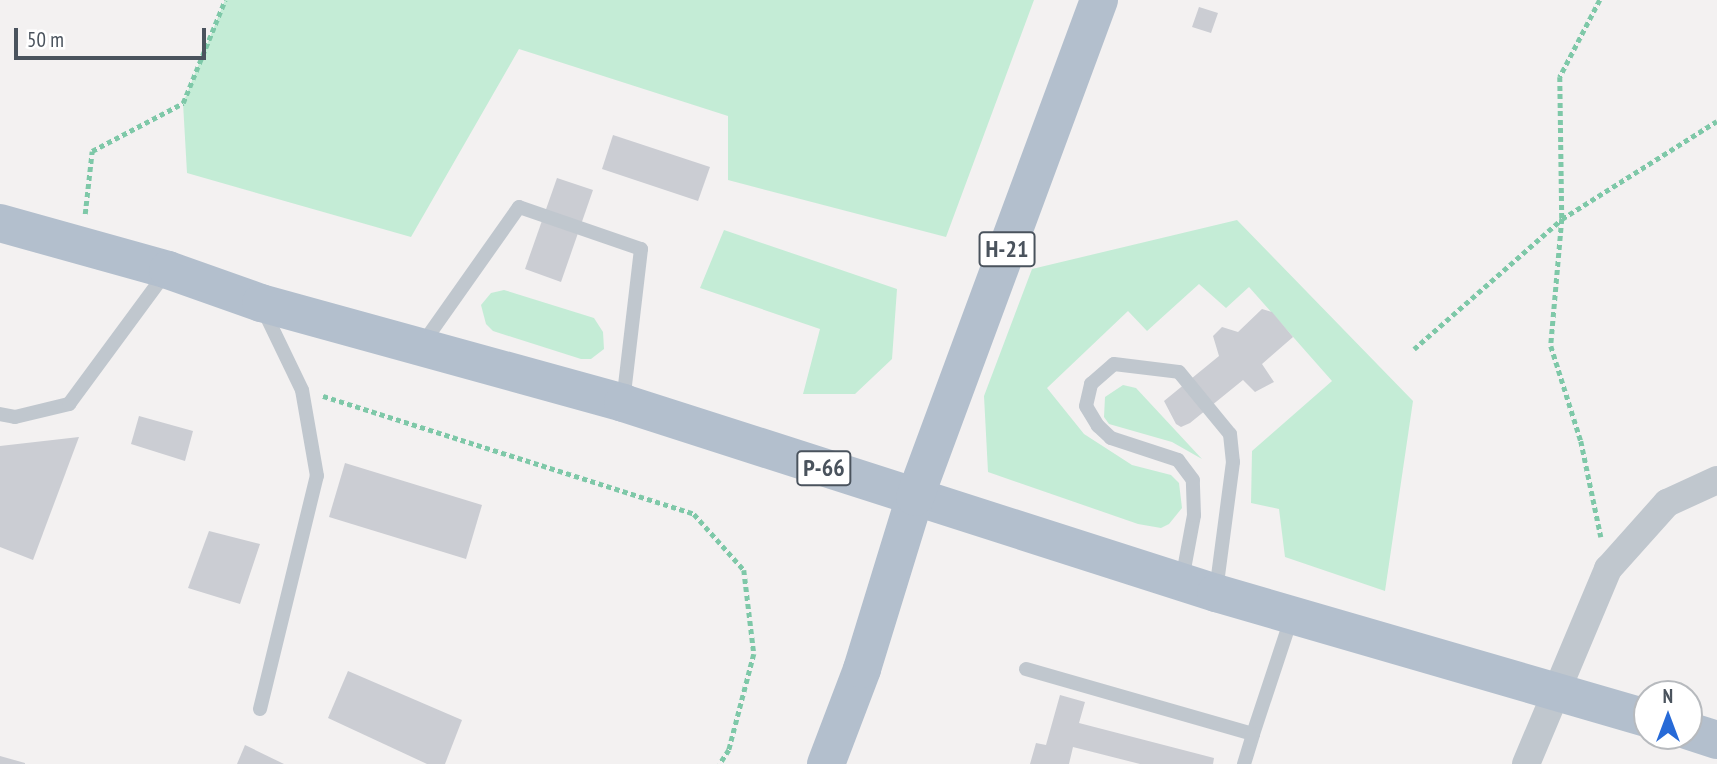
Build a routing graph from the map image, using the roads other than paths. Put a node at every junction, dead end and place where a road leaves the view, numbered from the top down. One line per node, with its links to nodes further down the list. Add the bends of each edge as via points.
1 (1099, 0): 9 (main road, Н-21)
2 (0, 223): 3 (main road, Р-66)
3 (167, 270): 4 (main road, Р-66); 7 (lane, via 69,404 15,417)
4 (261, 303): 5 (main road, Р-66); 14 (lane, via 302,390 317,476)
5 (419, 349): 6 (main road, Р-66); 6 (lane, via 519,207 641,249)
6 (623, 403): 9 (main road, Р-66)
7 (0, 414)
8 (1717, 480): 13 (street, via 1667,503 1608,569)
9 (915, 498): 10 (main road, Р-66); 18 (main road, Н-21, via 862,669)
10 (1199, 587): 10 (lane, via 1233,462 1230,434 1179,372 1114,363 1091,384 1086,406 1111,438 1178,460 1193,480); 11 (main road, Р-66)
11 (1292, 614): 13 (main road, Р-66); 16 (lane)
12 (1026, 669): 16 (lane)
13 (1553, 689): 15 (main road, Р-66); 17 (street)
14 (260, 709)
15 (1633, 714)
16 (1253, 734): 19 (lane)
17 (1535, 756)
18 (826, 764)
19 (1244, 764)

